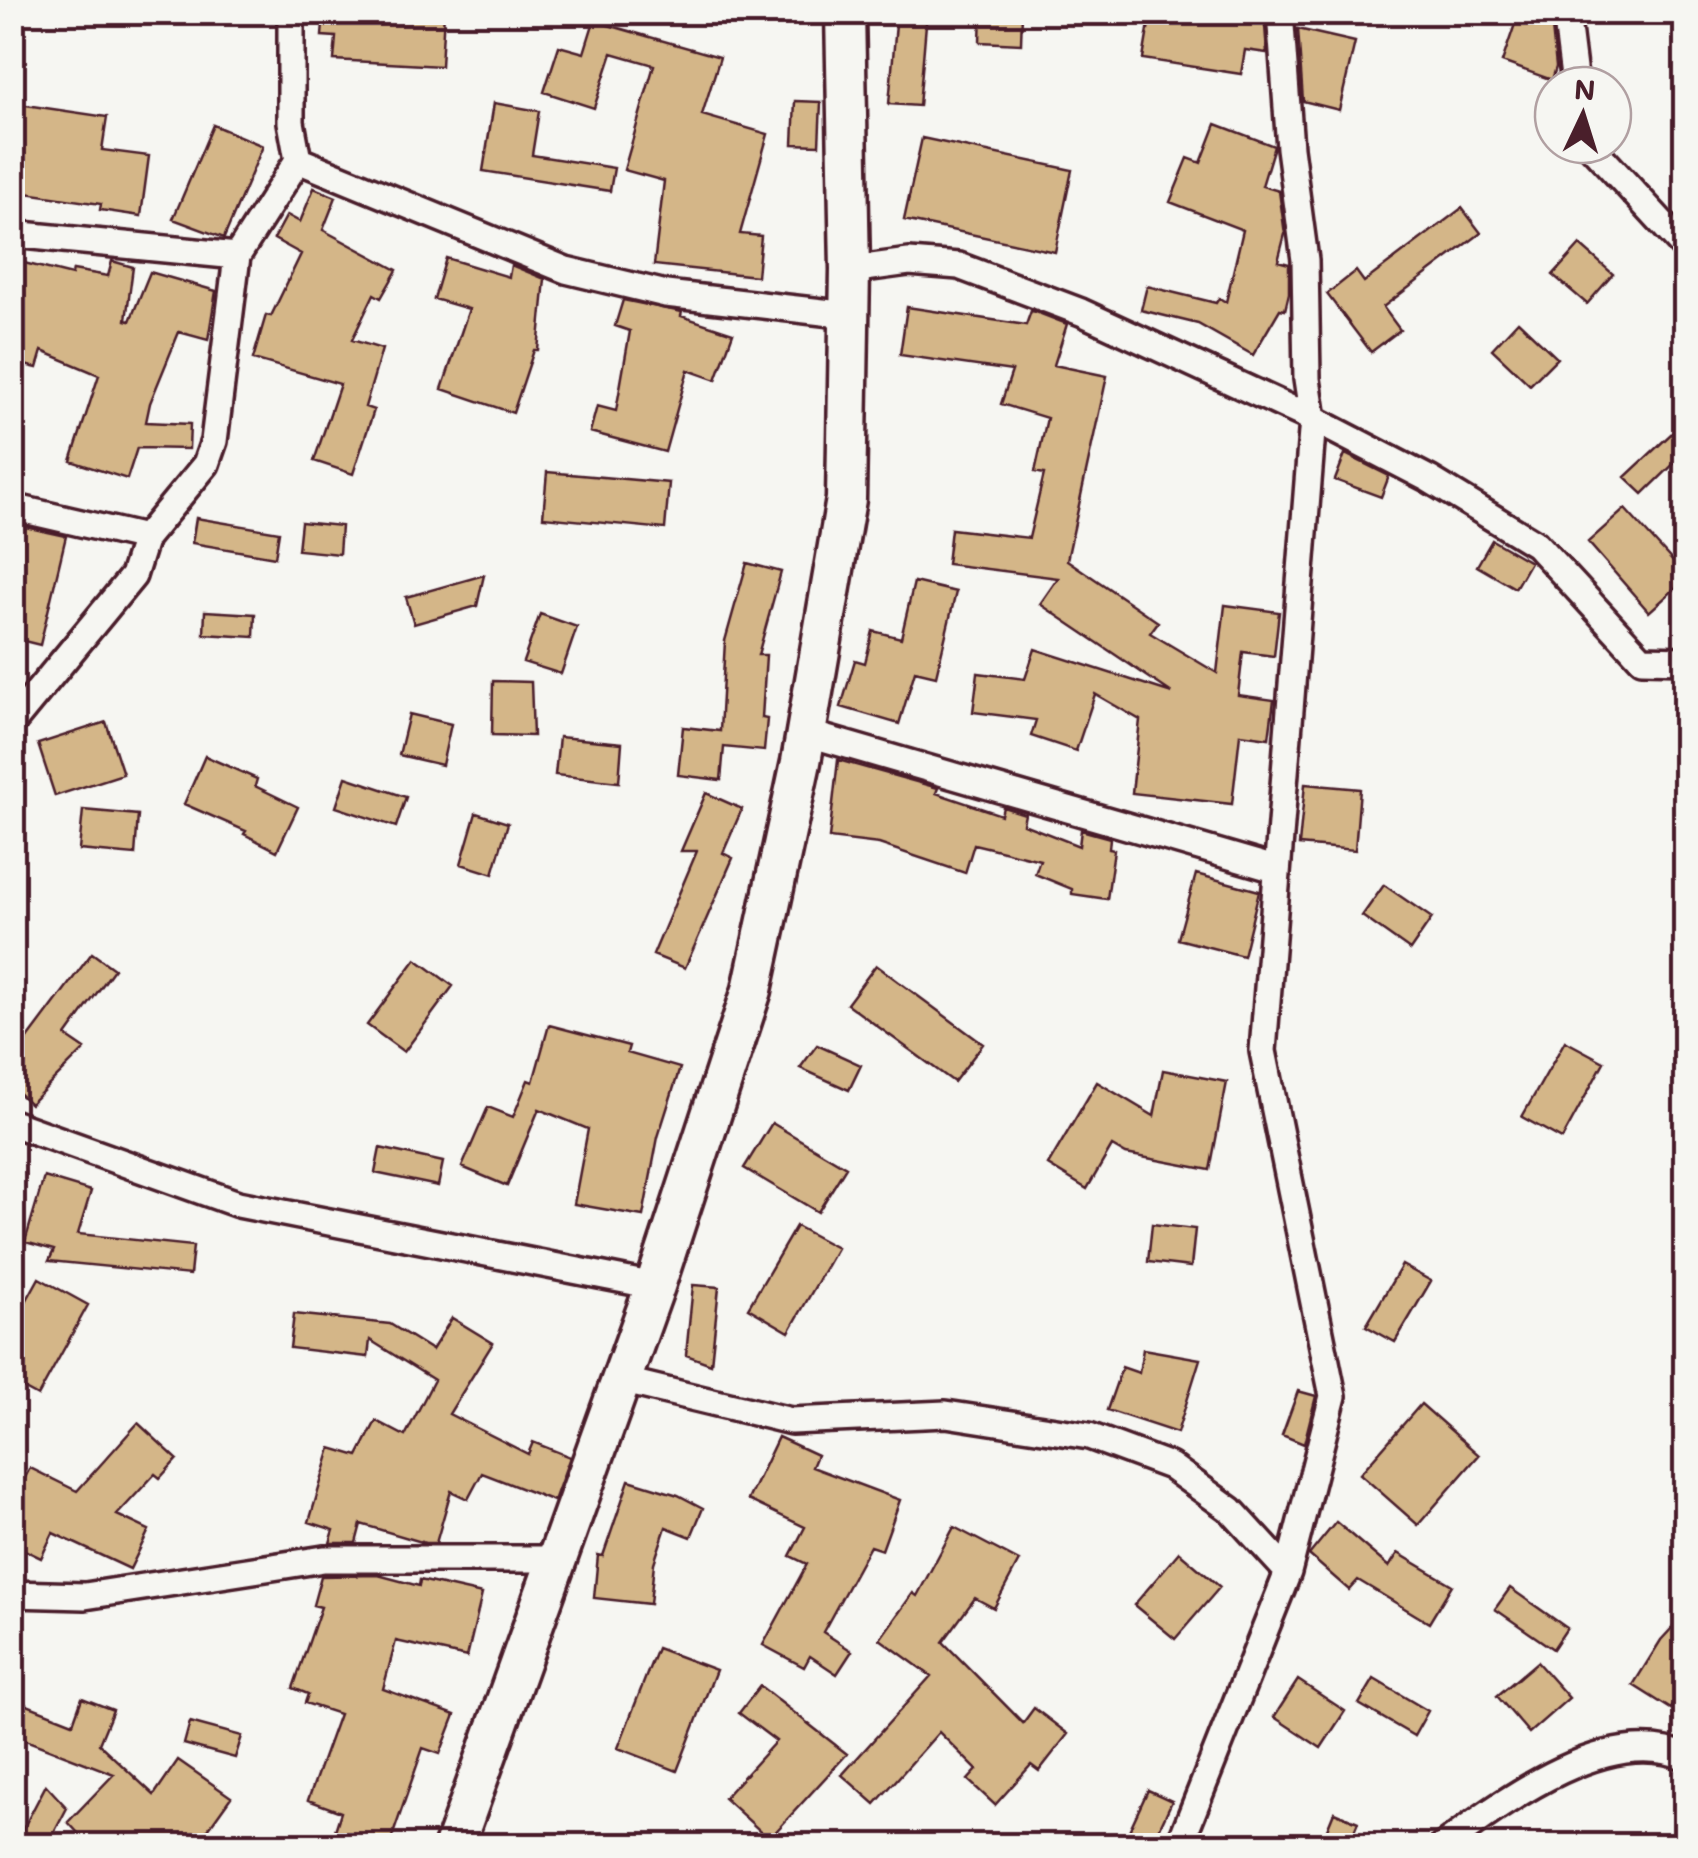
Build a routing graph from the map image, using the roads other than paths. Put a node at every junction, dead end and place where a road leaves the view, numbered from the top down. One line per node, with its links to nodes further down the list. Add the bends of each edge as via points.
1 (291, 12): 6 (street)
2 (845, 12): 11 (street)
3 (1280, 12): 13 (street)
4 (1566, 12): 5 (street)
5 (1573, 65)
6 (298, 160): 10 (street); 12 (street, via 566,270 666,294)
7 (1608, 165): 9 (street)
8 (12, 234): 10 (street)
9 (1686, 249)
10 (237, 256): 15 (street, via 214,440 206,464)
11 (850, 270): 12 (street); 13 (street, via 908,262 960,266 1081,312)
12 (850, 315): 18 (street, via 846,499)
13 (1312, 419): 16 (street, via 1536,544 1642,659); 19 (street)
14 (12, 508): 15 (street)
15 (145, 538): 17 (street, via 133,576)
16 (1686, 660)
17 (12, 723)
18 (806, 733): 19 (street); 21 (street, via 752,990)
19 (1275, 869): 24 (street, via 1262,1051 1334,1396)
20 (12, 1123): 21 (street, via 238,1204)
21 (654, 1286): 22 (street)
22 (621, 1380): 23 (street); 24 (street, via 791,1420 946,1414 1088,1436 1170,1466 1230,1510)
23 (557, 1559): 25 (street, via 324,1559 85,1596); 27 (street)
24 (1288, 1572): 28 (street)
25 (12, 1594)
26 (1686, 1757): 29 (street, via 1625,1751 1578,1761 1510,1797)
27 (454, 1846)
28 (1179, 1846)
29 (1443, 1846)

